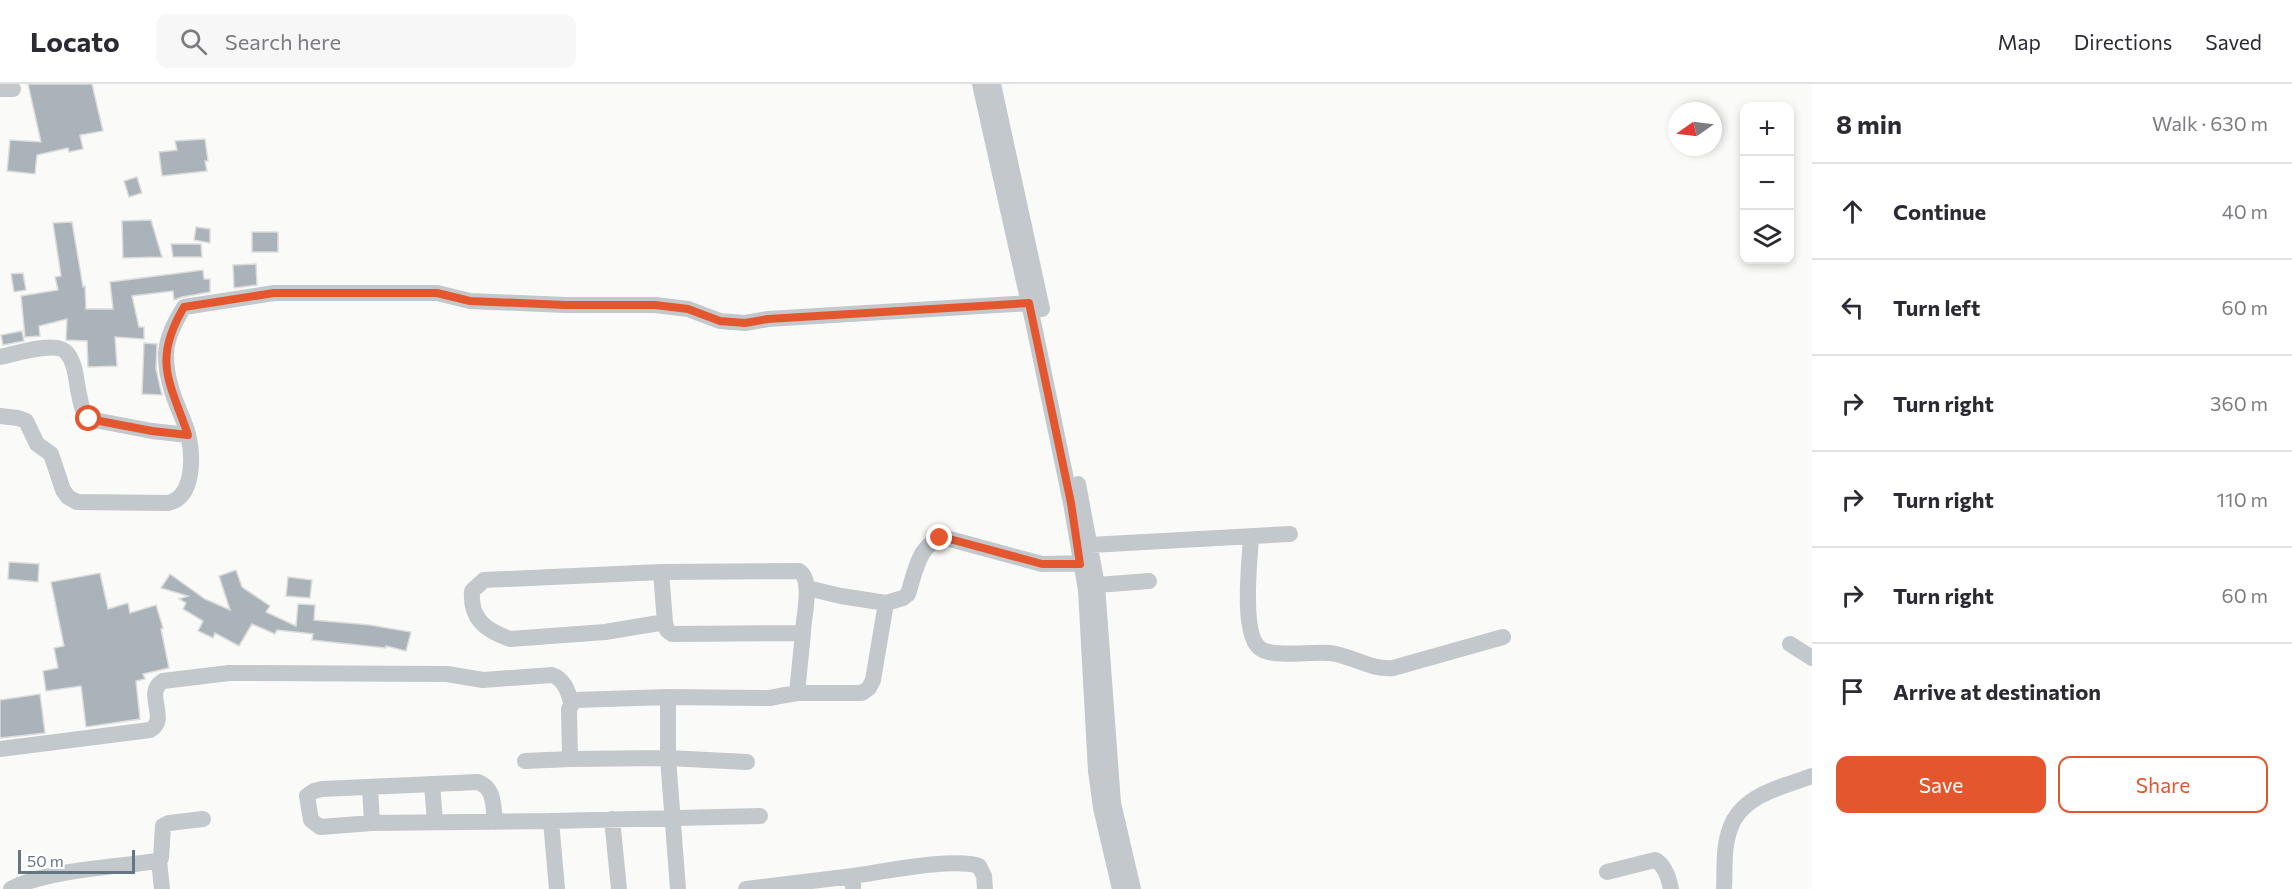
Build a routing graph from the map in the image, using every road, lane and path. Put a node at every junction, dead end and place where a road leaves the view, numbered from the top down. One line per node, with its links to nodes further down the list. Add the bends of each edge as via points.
1 (980, 84): 3 (street)
2 (993, 84): 3 (street)
3 (1009, 193): 4 (street); 10 (street, via 1047,333)
4 (1029, 303): 7 (street, via 745,323 655,305 470,301 437,293 274,293 194,305 184,307 172,327 166,351 172,391); 11 (street)
5 (0, 357): 7 (street, via 60,348 71,360 82,409 89,419)
6 (0, 416): 7 (street, via 26,421 37,444 51,454 63,490 77,502 176,501 182,496 190,471)
7 (188, 435)
8 (1290, 534): 9 (street)
9 (1251, 537): 10 (street); 19 (street, via 1251,630 1261,650 1335,654 1383,669)
10 (1090, 545): 11 (street)
11 (1087, 563): 14 (street); 16 (street, via 1042,564 946,538 936,539 921,554 908,594); 52 (street, via 1096,771)
12 (661, 572): 15 (street, via 800,571); 17 (street); 17 (street, via 484,579 472,591 471,607 487,627 510,639 605,632)
13 (1149, 581): 14 (street)
14 (1097, 585): 53 (street, via 1113,803)
15 (807, 588): 16 (street); 18 (street)
16 (886, 603): 22 (street, via 869,688 862,693)
17 (664, 622): 18 (street, via 672,634)
18 (802, 633): 22 (street)
19 (1503, 637)
20 (1790, 644): 21 (street)
21 (1812, 658)
22 (797, 693): 23 (street, via 769,698)
23 (668, 697): 24 (street, via 581,698); 26 (street)
24 (571, 702): 25 (street, via 561,680 552,675 483,680 447,674 213,673 157,685 159,722 150,730); 27 (street)
25 (0, 749)
26 (668, 758): 27 (street); 29 (street); 36 (street)
27 (570, 759): 28 (street)
28 (525, 761)
29 (747, 762)
30 (1812, 776): 55 (street, via 1755,798 1736,814 1729,831)
31 (432, 784): 32 (street); 38 (street); 39 (street, via 486,785 492,793)
32 (370, 787): 40 (street); 40 (street, via 316,790 308,795 307,801 310,820 320,827)
33 (760, 816): 36 (street)
34 (203, 819): 41 (street, via 163,826)
35 (612, 819): 36 (street); 37 (street); 48 (street)
36 (671, 819): 49 (street)
37 (551, 821): 39 (street); 47 (street)
38 (435, 822): 39 (street); 40 (street)
39 (495, 822)
40 (372, 823)
41 (159, 861): 43 (street); 46 (street)
42 (1607, 872): 54 (street, via 1655,860 1668,876)
43 (52, 882): 45 (street, via 30,881)
44 (853, 882): 50 (street); 51 (street, via 950,863 971,863 979,866)
45 (11, 889)
46 (162, 889)
47 (557, 889)
48 (619, 889)
49 (678, 889)
50 (746, 889)
51 (985, 889)
52 (1120, 889)
53 (1133, 889)
54 (1671, 889)
55 (1724, 889)

